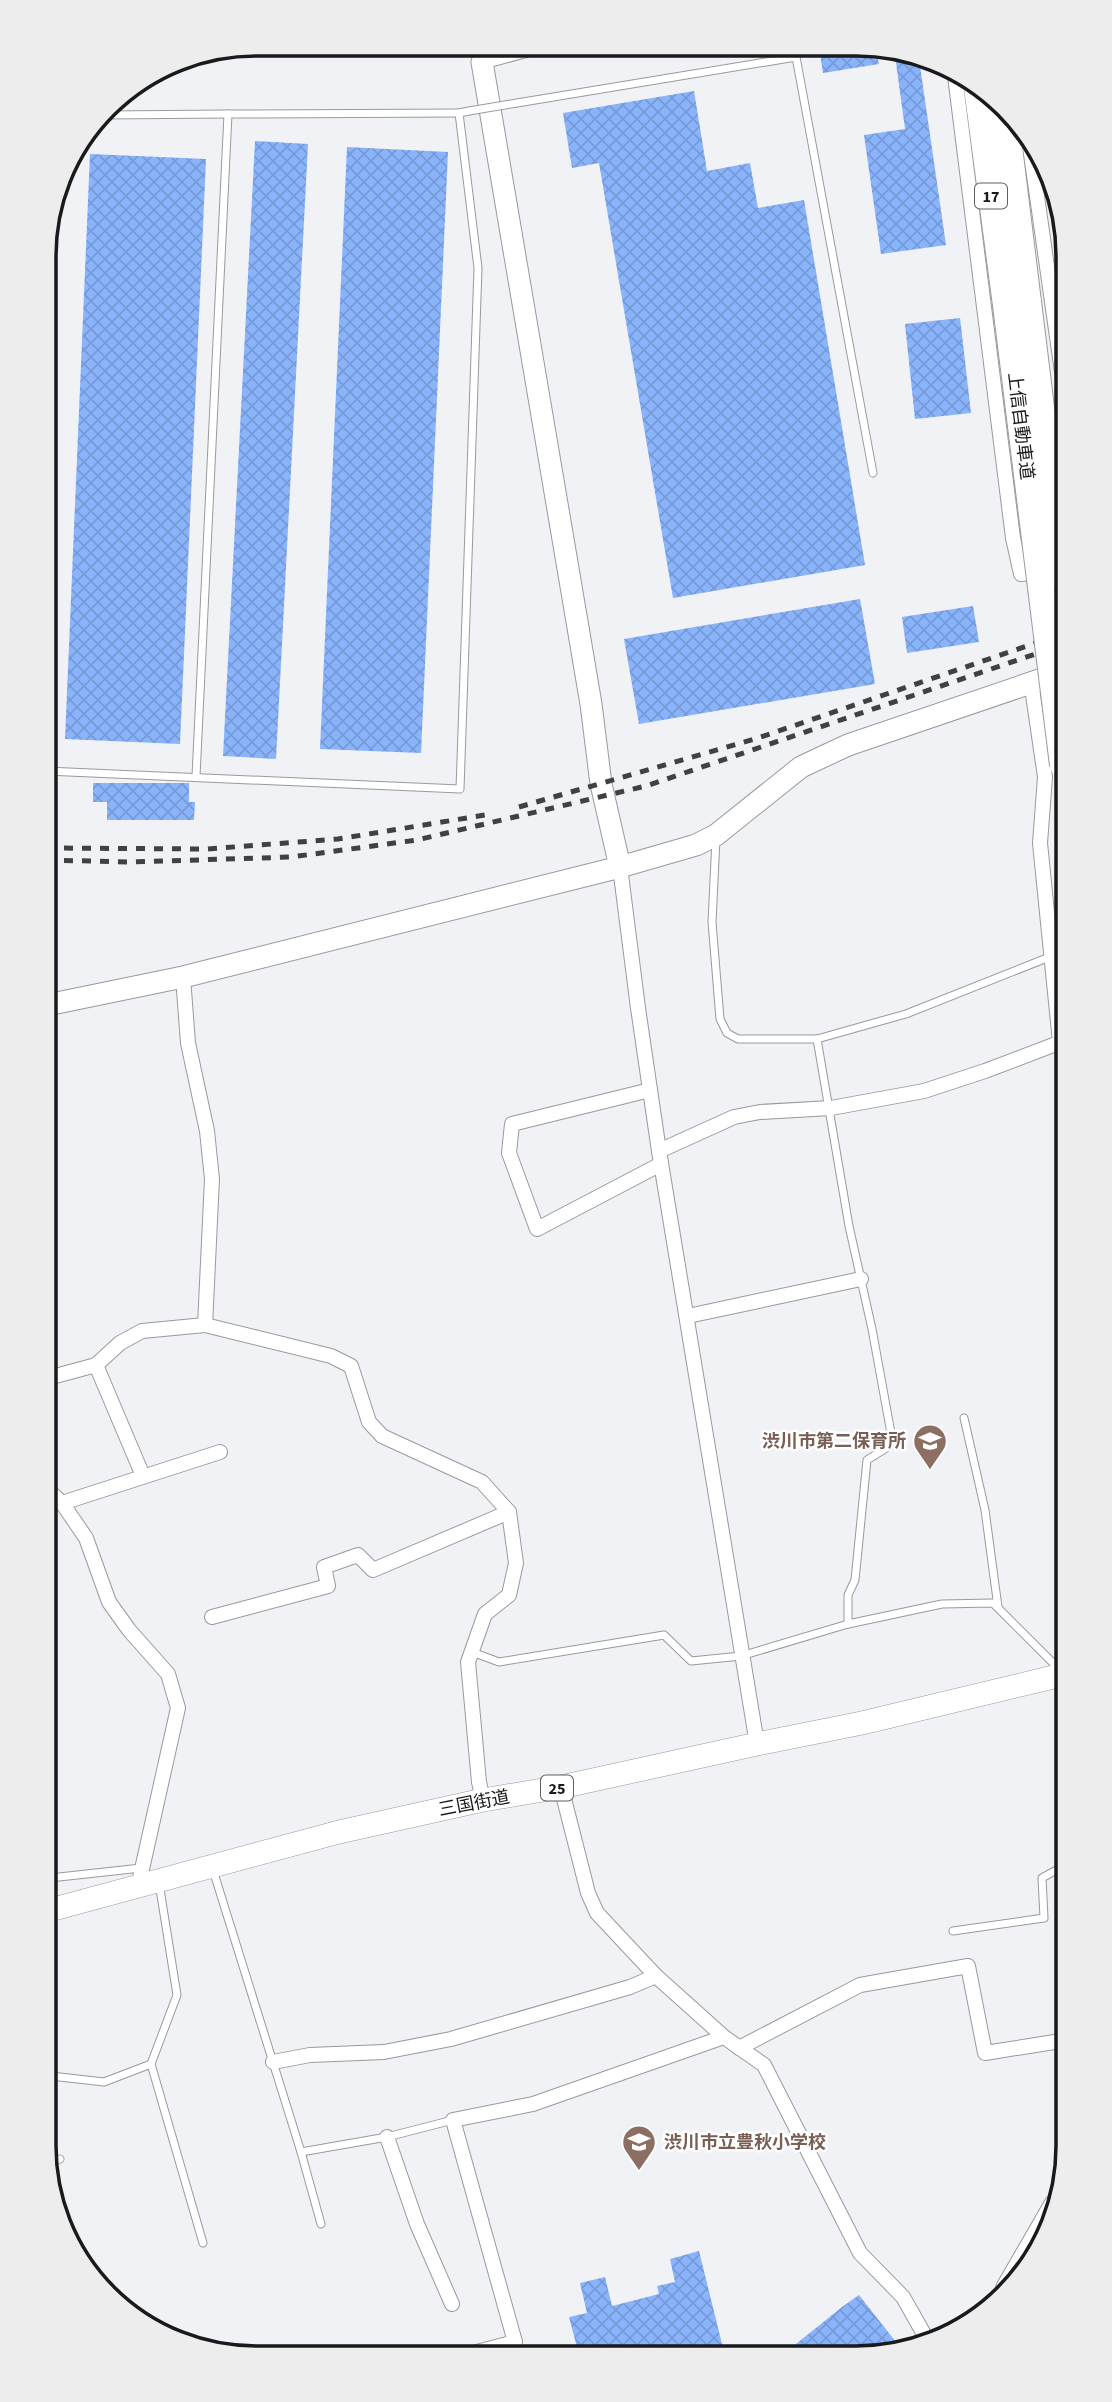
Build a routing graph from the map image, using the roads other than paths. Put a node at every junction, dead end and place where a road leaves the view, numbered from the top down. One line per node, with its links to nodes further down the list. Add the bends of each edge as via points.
1 (482, 56): 20 (street, via 601,784)
2 (956, 84): 13 (street, via 1013,538 1021,574)
3 (979, 99): 9 (highway, 上信自動車道 / 17)
4 (459, 113): 5 (lane); 11 (lane, bridge, via 796,57); 18 (lane, via 478,268 460,789)
5 (228, 114): 6 (lane); 18 (lane)
6 (115, 115)
7 (1005, 123): 9 (highway, 上信自動車道 / 17)
8 (1032, 163): 10 (street)
9 (1017, 303): 12 (highway, 上信自動車道 / 17, bridge); 16 (highway, 上信自動車道 / 17, bridge)
10 (1056, 330)
11 (873, 473)
12 (1056, 541)
13 (1056, 571)
14 (1056, 673): 15 (street)
15 (1031, 681): 19 (street, via 848,745 801,767); 21 (street, via 1045,777 1040,843)
16 (1056, 695)
17 (56, 771): 18 (lane)
18 (196, 776)
19 (716, 835): 20 (street); 25 (lane, via 712,922 720,1019 727,1033 738,1039)
20 (620, 867): 22 (street); 27 (street)
21 (1052, 956): 23 (street); 25 (lane, via 906,1014)
22 (183, 977): 24 (street); 32 (street, via 188,1043 212,1178)
23 (1056, 990)
24 (56, 1003)
25 (817, 1039): 28 (lane)
26 (1056, 1043): 28 (street, via 924,1091)
27 (650, 1090): 29 (street); 29 (street, via 512,1124 509,1153 537,1228)
28 (831, 1108): 29 (street, via 734,1117); 30 (lane)
29 (660, 1157): 31 (street)
30 (861, 1279): 31 (street); 43 (lane, via 893,1444 867,1460)
31 (688, 1316): 45 (street)
32 (205, 1325): 33 (street, via 142,1331 120,1343); 40 (street, via 331,1356 352,1366 369,1422 382,1436 482,1482)
33 (96, 1366): 34 (street); 37 (street)
34 (56, 1376)
35 (964, 1419): 41 (lane, via 985,1510)
36 (220, 1452): 37 (street)
37 (143, 1476): 39 (street)
38 (56, 1497): 39 (street)
39 (62, 1503): 54 (street, via 86,1538 109,1602 168,1674 177,1708)
40 (509, 1512): 42 (street, via 373,1570 358,1555 324,1567 328,1586); 44 (street, via 516,1563 509,1595 485,1614)
41 (998, 1608): 43 (lane, via 993,1603 942,1604); 46 (lane)
42 (212, 1617)
43 (848, 1624): 45 (lane)
44 (472, 1652): 45 (lane, via 499,1662 664,1635 691,1661); 50 (street, via 468,1662)
45 (741, 1656): 48 (street)
46 (1056, 1665)
47 (1056, 1676): 48 (main road, 三国街道 / 25)
48 (757, 1744): 49 (main road, 三国街道 / 25)
49 (561, 1787): 50 (main road, 三国街道 / 25); 57 (street, via 597,1913)
50 (483, 1800): 51 (main road, 三国街道 / 25)
51 (212, 1866): 54 (main road, 三国街道 / 25); 61 (lane)
52 (1056, 1870): 56 (lane, via 1042,1878 1044,1918)
53 (56, 1878): 54 (lane)
54 (146, 1879): 55 (main road, 三国街道 / 25); 62 (lane, via 177,1995)
55 (56, 1908)
56 (953, 1931)
57 (656, 1976): 58 (street); 61 (street, via 451,2039 384,2052)
58 (724, 2037): 60 (street); 64 (street, via 533,2104)
59 (1056, 2042): 60 (street, via 985,2053 968,1966 860,1985)
60 (739, 2048): 72 (street, via 764,2065 860,2253 903,2297)
61 (273, 2062): 66 (lane)
62 (151, 2064): 63 (lane, via 104,2082); 70 (lane)
63 (56, 2077)
64 (453, 2120): 65 (lane); 73 (street)
65 (387, 2137): 66 (lane); 71 (street, via 417,2224)
66 (301, 2152): 69 (lane)
67 (61, 2159): 68 (lane)
68 (57, 2160)
69 (321, 2224)
70 (202, 2243)
71 (452, 2304)
72 (924, 2333)
73 (517, 2346)

